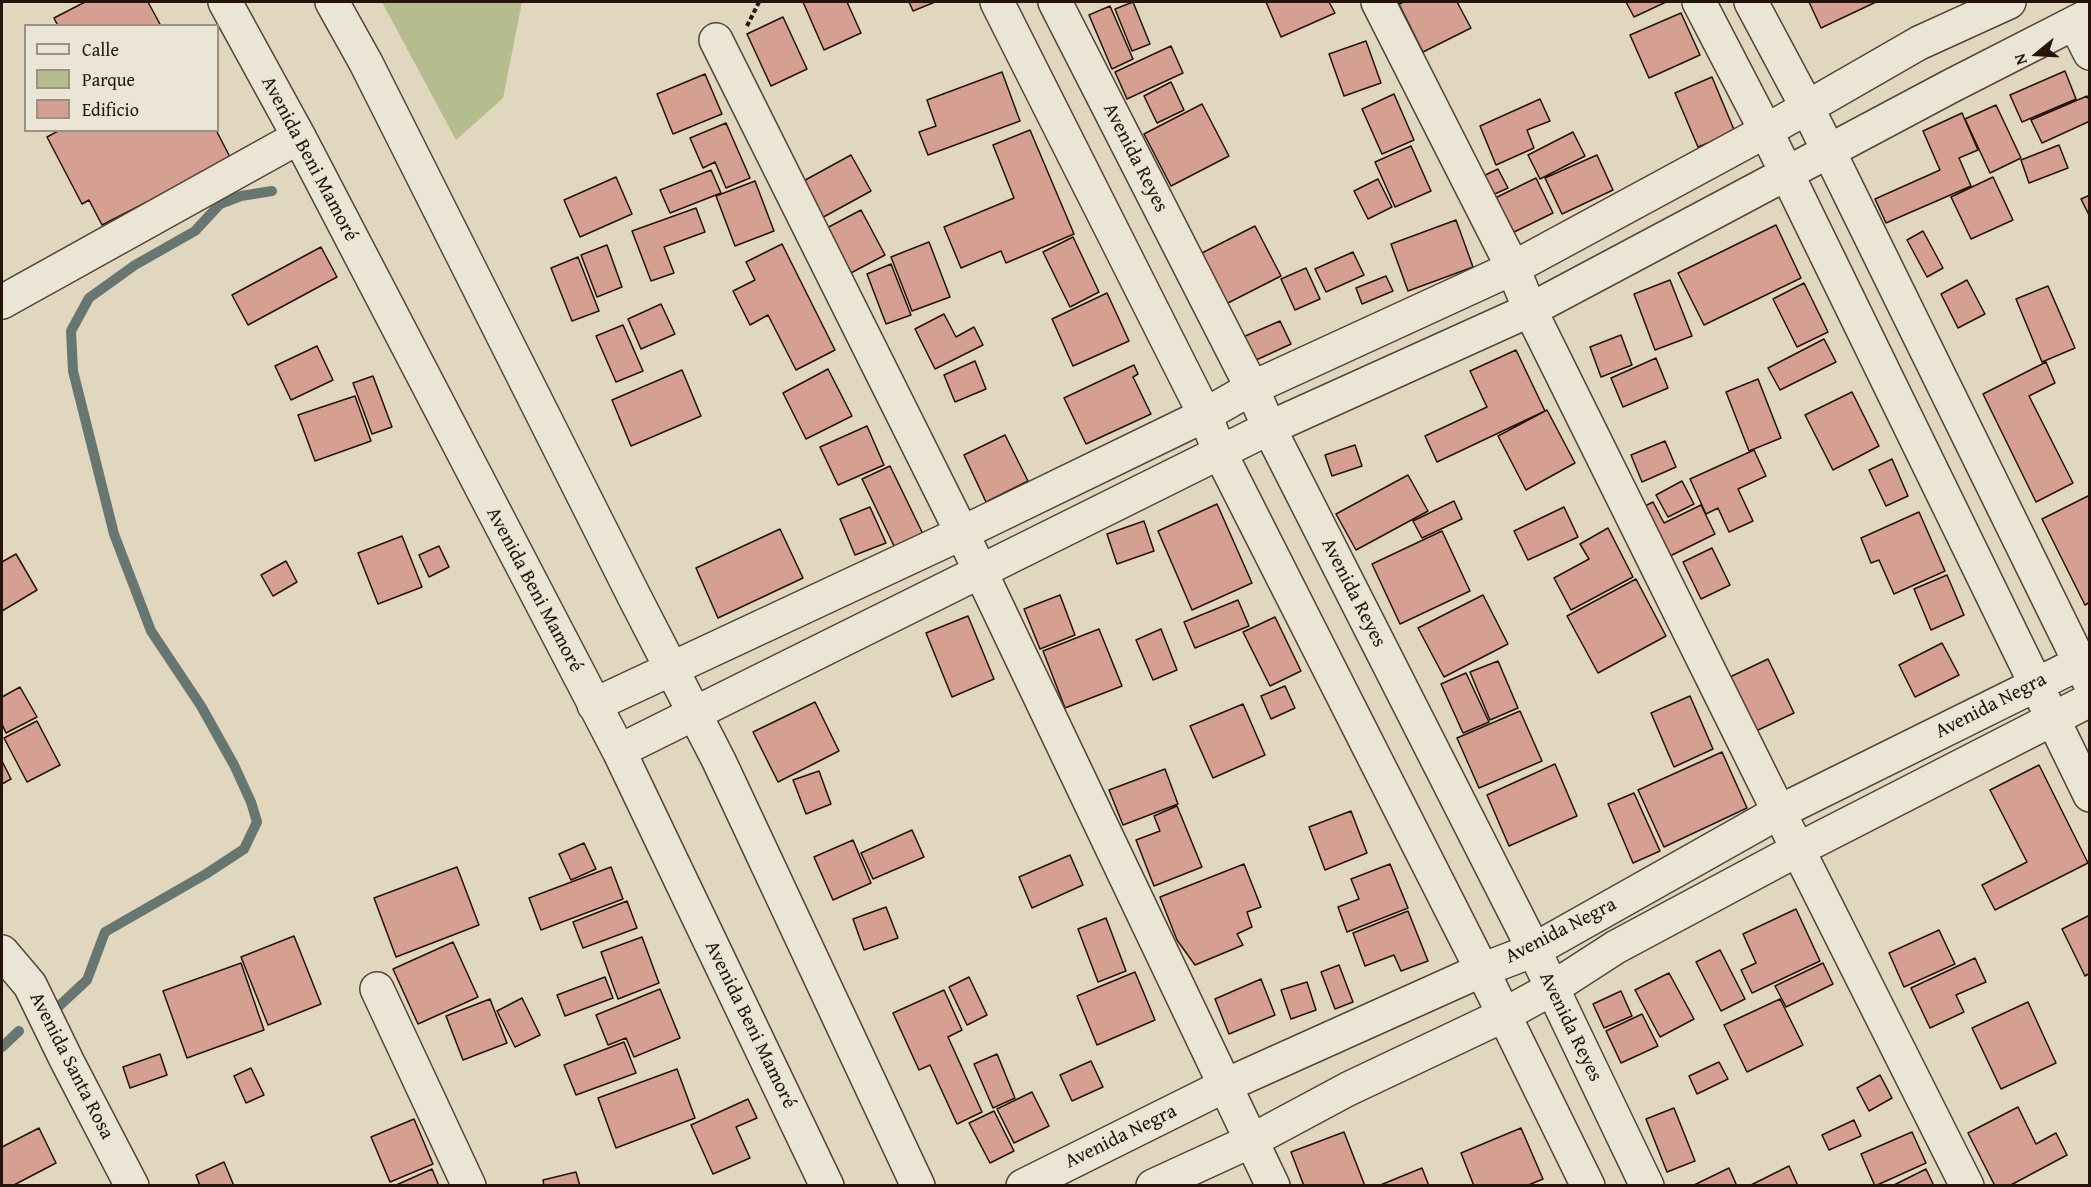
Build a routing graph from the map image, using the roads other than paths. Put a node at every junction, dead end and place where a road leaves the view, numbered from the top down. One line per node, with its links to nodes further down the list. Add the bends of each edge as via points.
1 (225, 2): 14 (street, Avenida Beni Mamoré)
2 (332, 2): 27 (street)
3 (997, 2): 21 (street)
4 (1055, 2): 20 (street, Avenida Reyes)
5 (1378, 2): 17 (street)
6 (1699, 2): 13 (street)
7 (1751, 2): 12 (street)
8 (2008, 2): 12 (street, via 1919,43)
9 (2082, 19): 11 (street); 15 (street)
10 (716, 40): 24 (street)
11 (2090, 53)
12 (1807, 107): 13 (street); 15 (street)
13 (1766, 131): 16 (street); 17 (street)
14 (299, 137): 18 (street); 30 (street, Avenida Beni Mamoré)
15 (1828, 151): 16 (street); 26 (street)
16 (1786, 174): 19 (street); 28 (street)
17 (1513, 268): 19 (street); 20 (street)
18 (2, 302)
19 (1530, 310): 22 (street); 35 (street)
20 (1252, 388): 21 (street); 22 (street, Avenida Reyes)
21 (1205, 415): 23 (street); 24 (street)
22 (1269, 428): 23 (street); 37 (street, Avenida Reyes)
23 (1220, 453): 25 (street); 39 (street)
24 (962, 533): 25 (street); 27 (street)
25 (981, 572): 31 (street); 43 (street)
26 (2086, 668): 28 (street, Avenida Negra)
27 (672, 669): 30 (street); 31 (street)
28 (2035, 684): 32 (street); 35 (street, Avenida Negra)
29 (2090, 700): 32 (street, Avenida Negra)
30 (594, 705): 33 (street, Avenida Beni Mamoré)
31 (695, 713): 33 (street); 48 (street)
32 (2052, 718): 34 (street); 36 (street, Avenida Negra)
33 (619, 751): 47 (street, Avenida Beni Mamoré)
34 (2090, 795)
35 (1779, 812): 36 (street); 37 (street, Avenida Negra)
36 (1799, 849): 41 (street, Avenida Negra, via 1616,947); 54 (street)
37 (1534, 950): 39 (street, Avenida Negra); 41 (street, Avenida Reyes)
38 (2, 952): 45 (street, Avenida Santa Rosa, via 30,985)
39 (1482, 970): 42 (street); 43 (street, Avenida Negra)
40 (377, 989): 46 (street)
41 (1551, 989): 42 (street, Avenida Negra); 53 (street, Avenida Reyes)
42 (1504, 1015): 44 (street, Avenida Negra, via 1348,1089); 52 (street)
43 (1224, 1086): 44 (street); 49 (street, Avenida Negra)
44 (1251, 1141): 50 (street, Avenida Negra); 51 (street)
45 (132, 1185)
46 (469, 1185)
47 (827, 1185)
48 (918, 1185)
49 (1023, 1185)
50 (1153, 1185)
51 (1273, 1185)
52 (1588, 1185)
53 (1647, 1185)
54 (1967, 1185)

